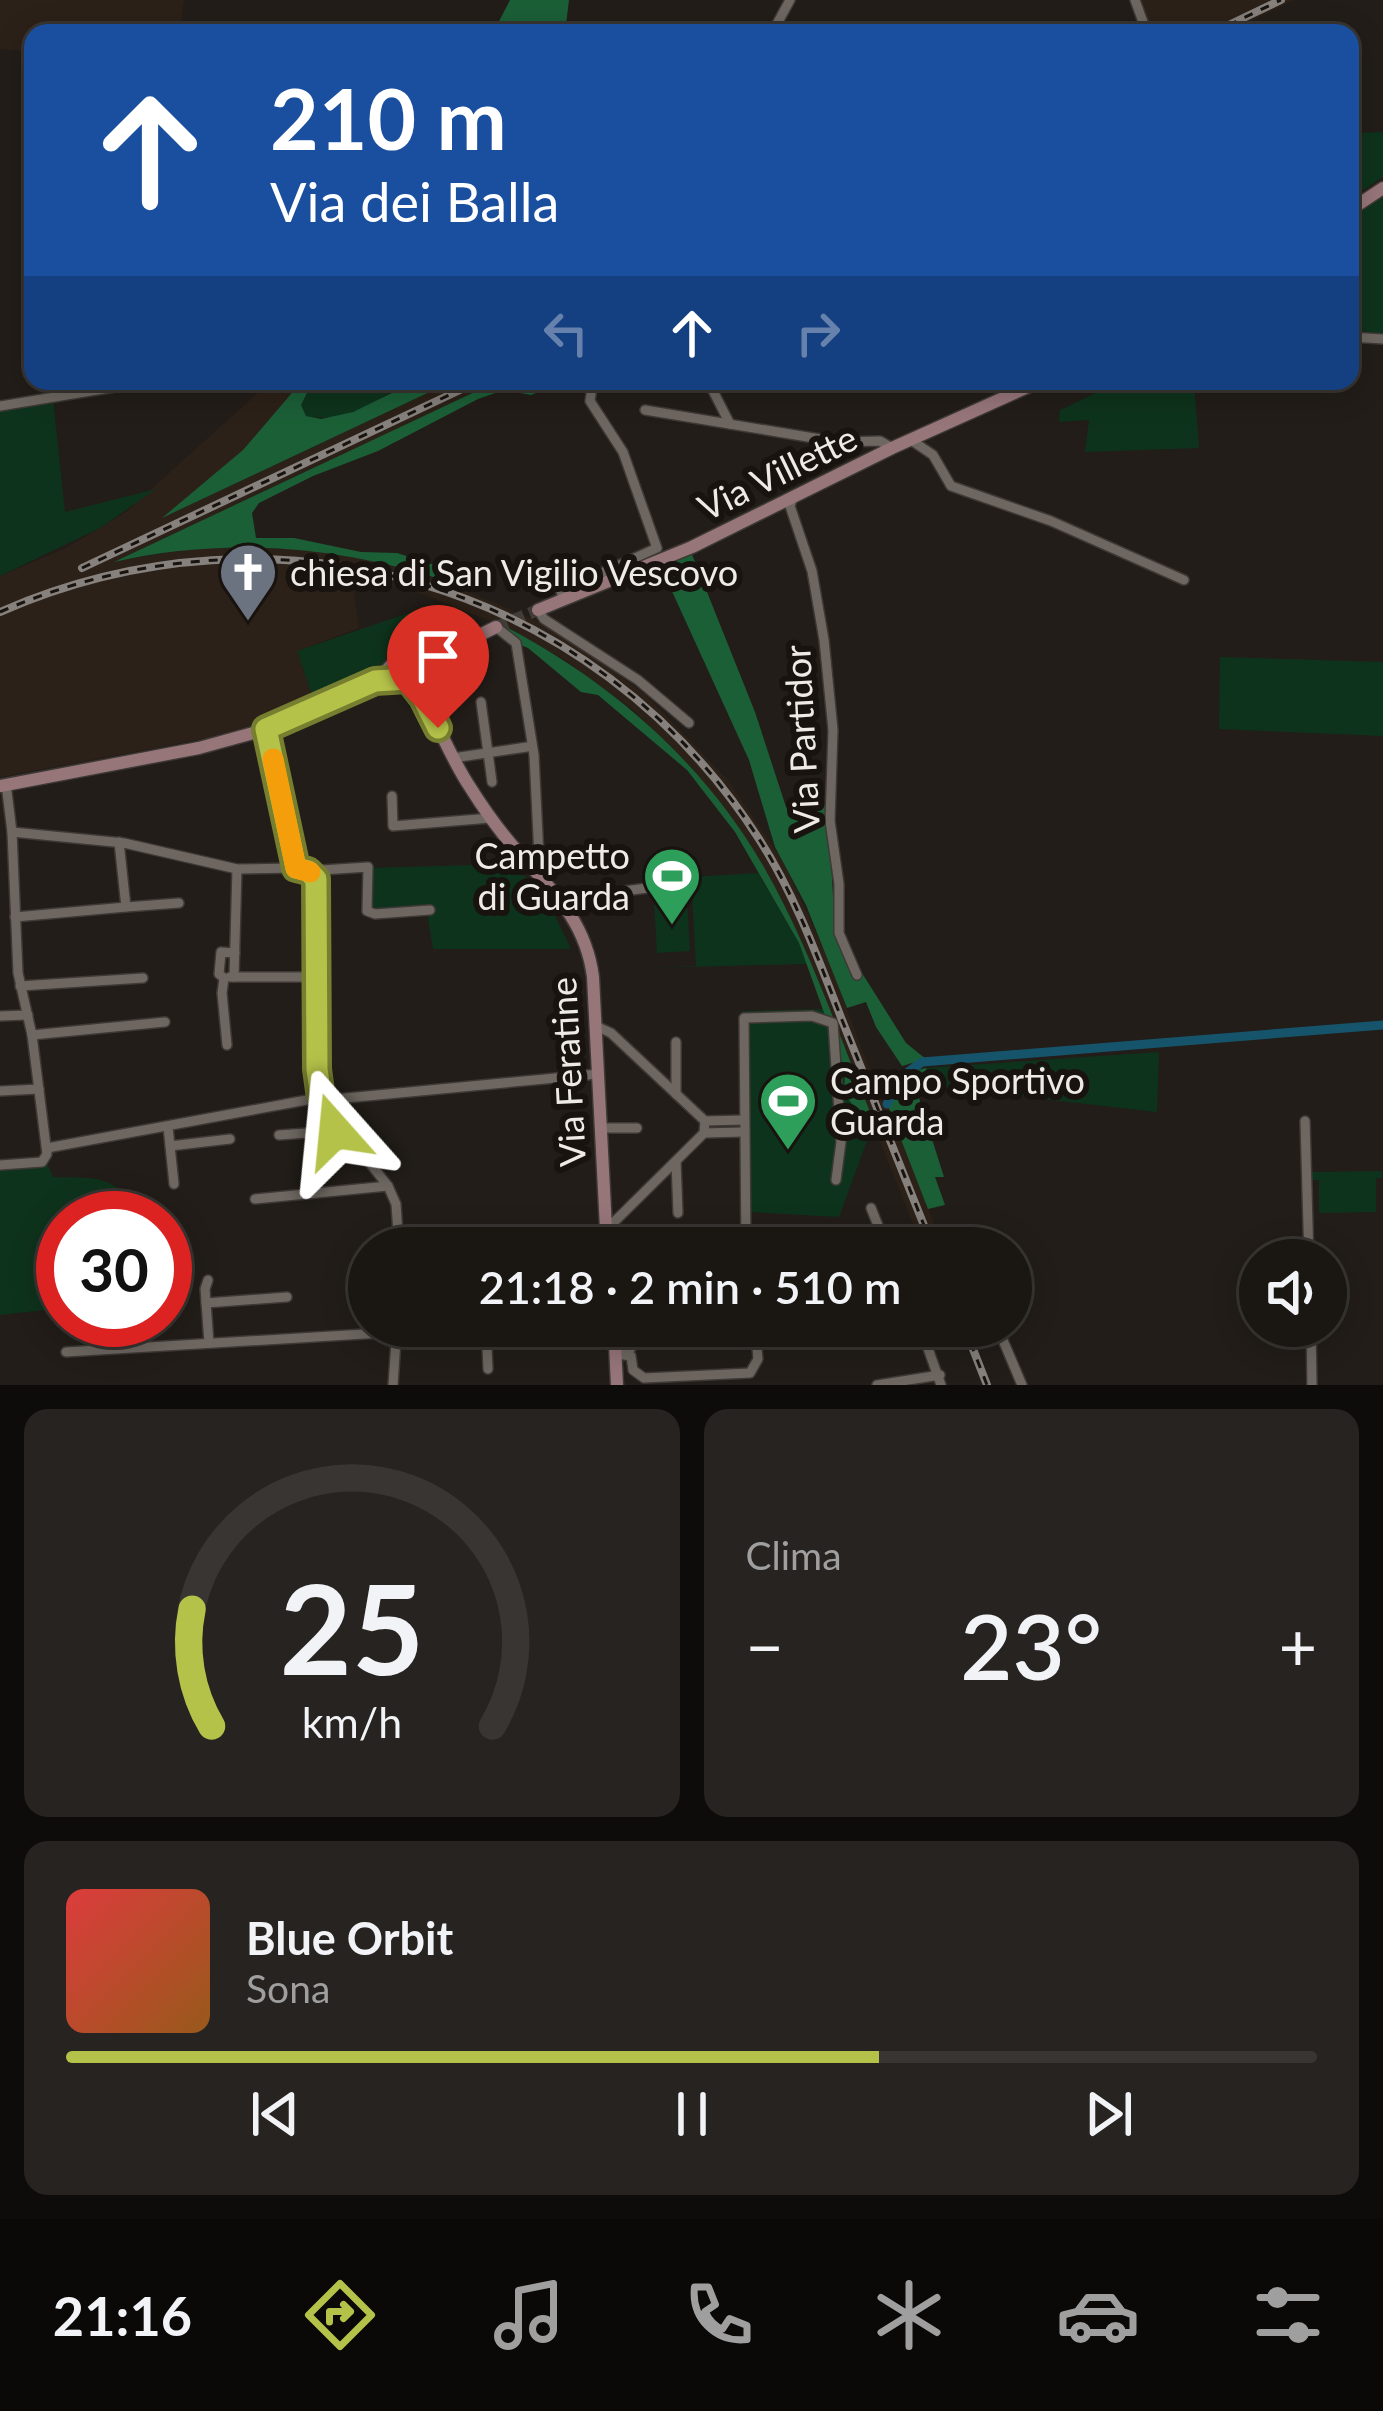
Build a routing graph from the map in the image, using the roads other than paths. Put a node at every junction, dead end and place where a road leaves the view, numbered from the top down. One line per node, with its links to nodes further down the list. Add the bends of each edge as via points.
1 (97, 390): 5 (street)
2 (592, 390): 12 (street, via 658,548 561,591)
3 (713, 390): 7 (street)
4 (1011, 390): 8 (street, Via Villette)
5 (0, 406)
6 (645, 410): 7 (street)
7 (730, 424): 9 (street)
8 (911, 440): 9 (street, Via Villette); 11 (street, via 933,455 951,486)
9 (892, 448): 10 (street, Via Villette)
10 (792, 500): 12 (street, Via Villette); 44 (street, Via Partidor, via 824,640 839,933)
11 (1184, 580)
12 (563, 599): 13 (street, Via Villette)
13 (538, 610): 18 (street)
14 (496, 627): 15 (street); 31 (street, via 516,644 530,730)
15 (412, 669): 16 (street); 16 (street, via 403,653); 22 (street, Via Feratine)
16 (375, 681): 19 (street)
17 (481, 702): 21 (street)
18 (689, 722)
19 (266, 729): 24 (street); 29 (street)
20 (526, 747): 21 (street)
21 (488, 753): 22 (street); 23 (street)
22 (453, 758): 26 (street, Via Feratine)
23 (492, 782)
24 (3, 785): 27 (street)
25 (392, 796): 26 (street, via 393,826)
26 (491, 818): 31 (street, Via Feratine)
27 (12, 832): 28 (street); 34 (street)
28 (119, 842): 30 (street); 38 (street)
29 (296, 868): 30 (street); 32 (street)
30 (237, 869): 43 (street)
31 (535, 869): 36 (street, Via Feratine)
32 (314, 874): 39 (street, via 368,867 368,911); 45 (street)
33 (686, 883): 36 (street)
34 (13, 885): 35 (street); 40 (street)
35 (0, 886)
36 (562, 899): 52 (street, Via Feratine, via 590,955)
37 (178, 903): 38 (street)
38 (126, 907): 40 (street)
39 (430, 910)
40 (15, 916): 41 (street)
41 (16, 938): 42 (street); 48 (street)
42 (0, 939)
43 (235, 952): 47 (street); 47 (street, via 219,954 218,974)
44 (857, 975)
45 (315, 977): 47 (street); 60 (street)
46 (143, 978): 48 (street)
47 (230, 978): 55 (street, via 221,986)
48 (20, 986): 49 (street)
49 (28, 1015): 50 (street); 53 (street)
50 (0, 1016)
51 (165, 1022): 53 (street)
52 (596, 1026): 56 (street, Via Feratine); 59 (street)
53 (32, 1035): 57 (street)
54 (676, 1042): 59 (street)
55 (227, 1045)
56 (598, 1074): 60 (street); 65 (street, Via Feratine)
57 (39, 1089): 58 (street); 71 (street)
58 (0, 1091)
59 (676, 1094): 64 (street)
60 (324, 1098): 63 (street); 67 (street)
61 (1305, 1121): 85 (street)
62 (743, 1126): 64 (street); 74 (street, via 744,1018 829,1020 842,1142); 83 (street)
63 (168, 1127): 70 (street); 71 (street)
64 (704, 1127): 72 (street)
65 (601, 1128): 66 (street); 81 (street, Via Feratine)
66 (637, 1128)
67 (335, 1131): 68 (street); 76 (street)
68 (279, 1135)
69 (230, 1139): 70 (street)
70 (170, 1146): 75 (street)
71 (47, 1148): 73 (street, via 42,1162)
72 (676, 1161): 79 (street); 82 (street)
73 (0, 1165)
74 (836, 1180)
75 (174, 1184)
76 (388, 1186): 77 (street); 80 (street)
77 (255, 1199)
78 (871, 1208): 84 (street)
79 (678, 1213)
80 (398, 1227)
81 (606, 1227)
82 (608, 1227)
83 (745, 1227)
84 (879, 1227)
85 (1309, 1239)
86 (208, 1280): 88 (street)
87 (287, 1297): 88 (street)
88 (206, 1303): 90 (street)
89 (348, 1333): 90 (street)
90 (209, 1343): 99 (street)
91 (396, 1347): 103 (street)
92 (487, 1347): 101 (street)
93 (616, 1347): 100 (street)
94 (631, 1347): 100 (street)
95 (757, 1347): 100 (street, via 750,1373 644,1378 632,1356)
96 (928, 1347): 102 (street)
97 (1006, 1347): 106 (street)
98 (1311, 1347): 107 (street)
99 (66, 1352)
100 (616, 1352): 104 (street)
101 (488, 1369)
102 (941, 1380): 105 (street)
103 (393, 1385)
104 (617, 1385)
105 (878, 1385)
106 (1022, 1385)
107 (1312, 1385)

